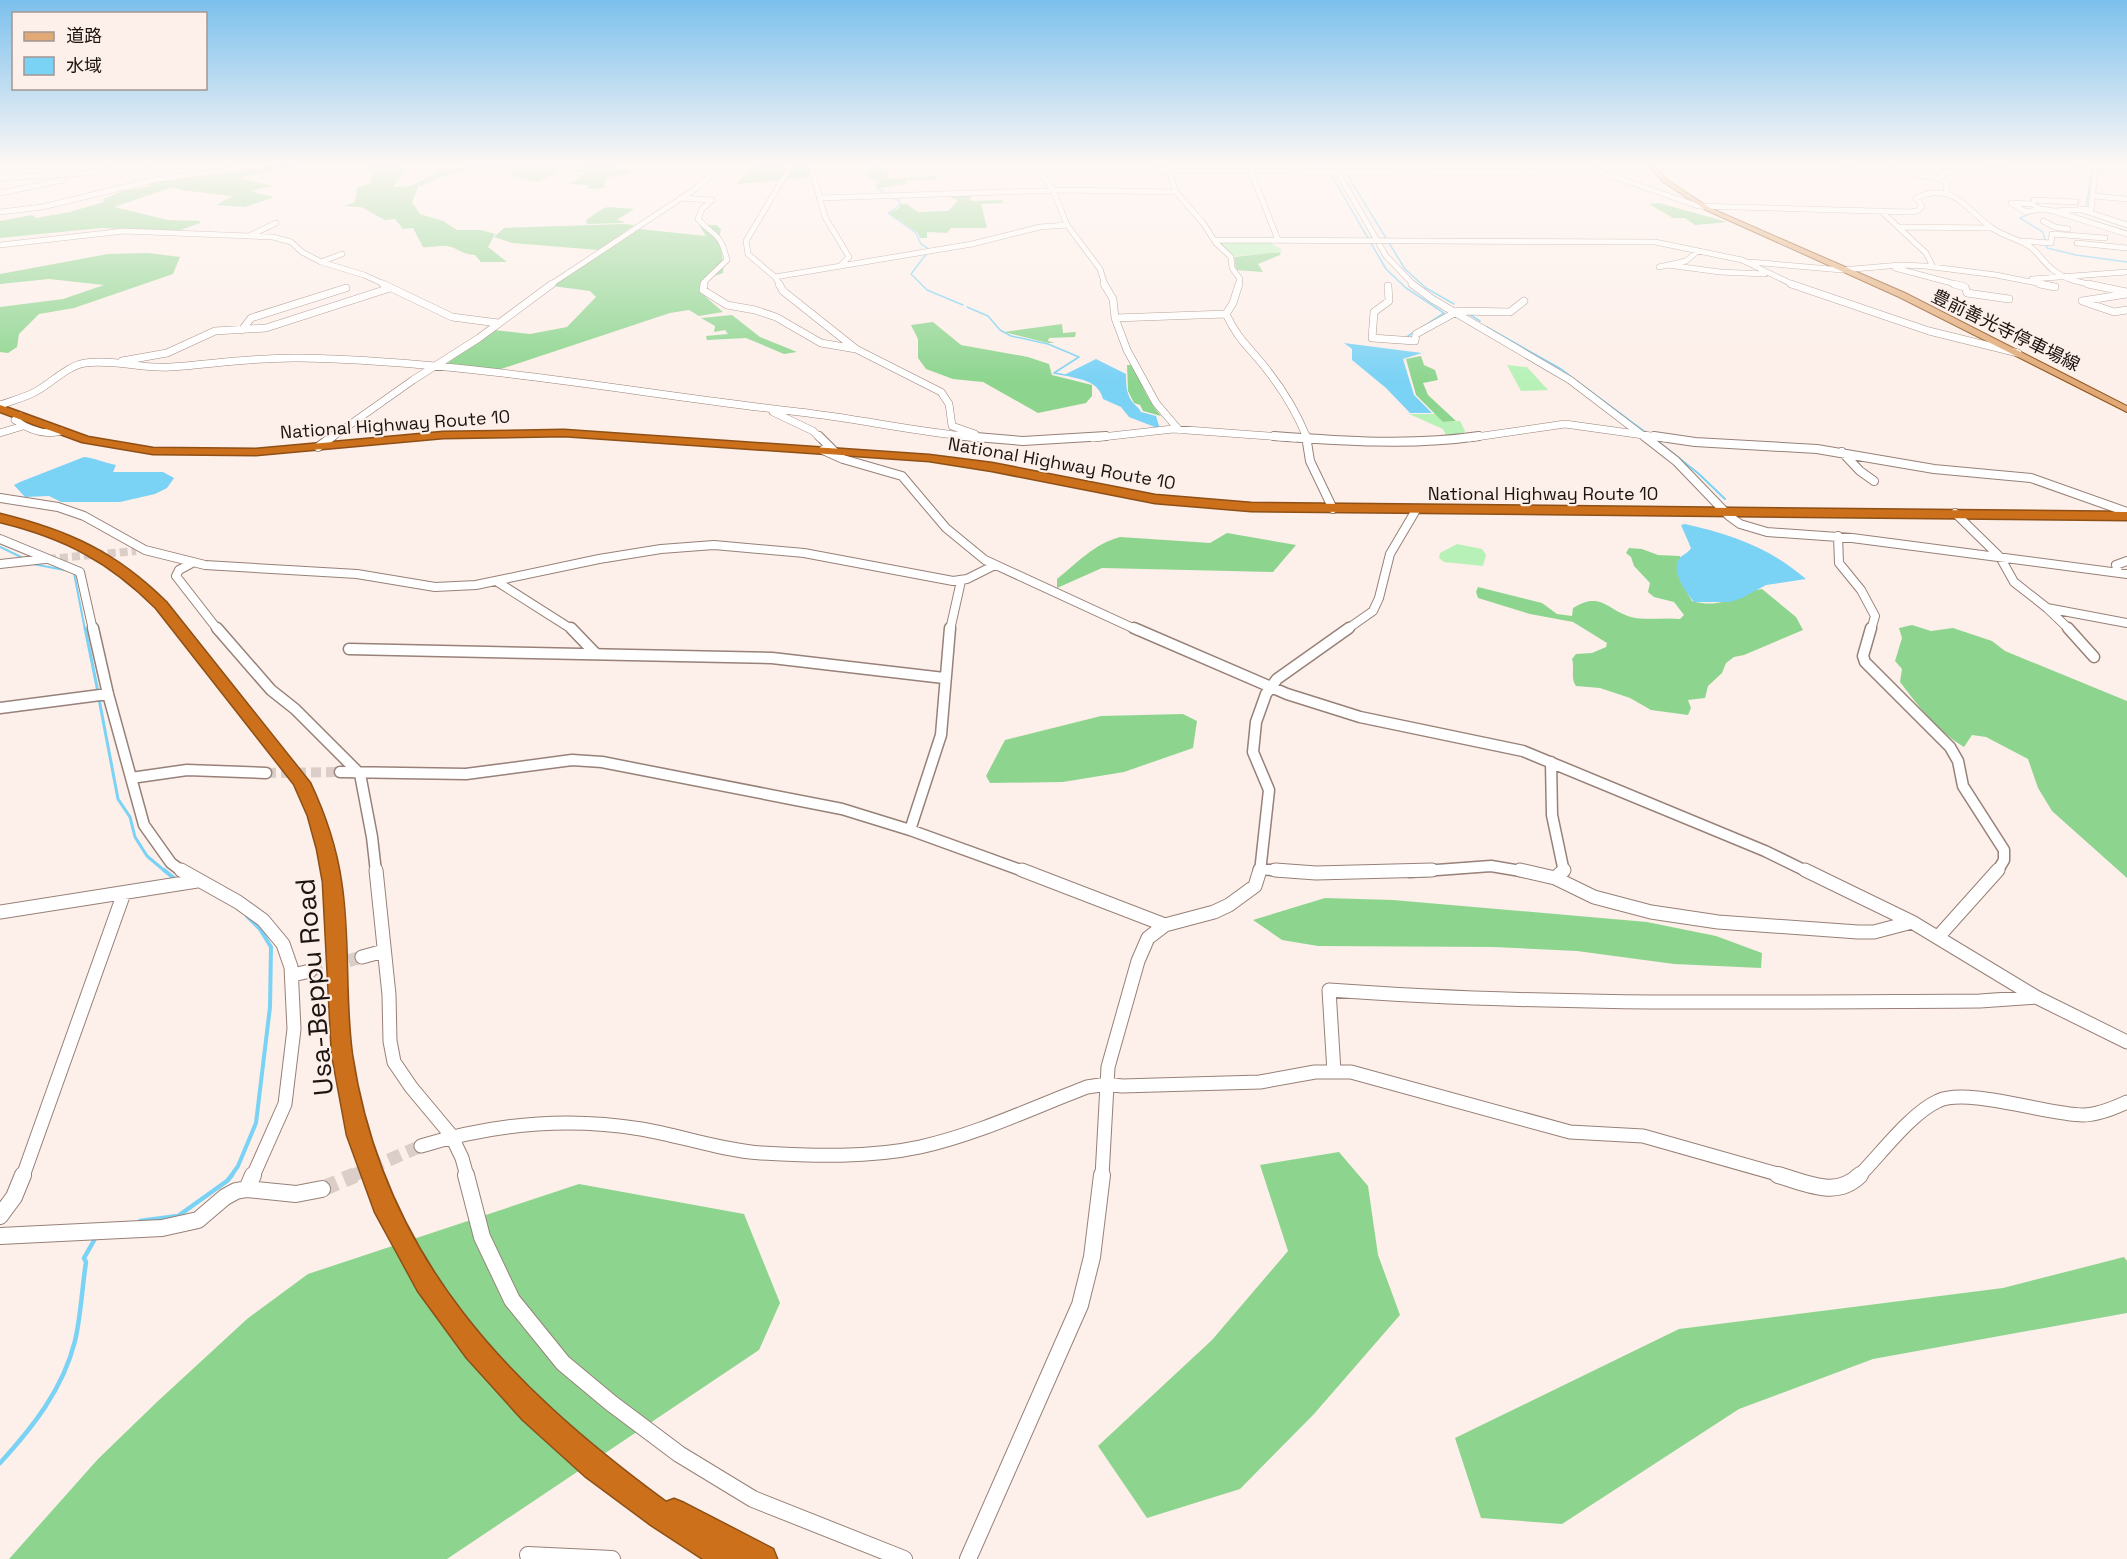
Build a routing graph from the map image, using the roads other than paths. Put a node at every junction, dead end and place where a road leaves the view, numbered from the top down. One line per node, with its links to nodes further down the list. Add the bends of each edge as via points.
1 (70, 237): 23 (street)
2 (270, 237): 29 (street, via 291,242)
3 (622, 237): 57 (street)
4 (718, 237): 59 (street, via 728,254 727,260 704,282 703,290 727,305 776,316 816,341)
5 (749, 237): 43 (street, via 748,254)
6 (837, 237): 31 (street, via 849,257)
7 (1001, 237): 31 (street)
8 (1076, 237): 56 (street, via 1100,269 1113,299)
9 (1211, 237): 18 (street)
10 (1277, 237): 19 (street)
11 (1381, 237): 21 (street)
12 (1771, 237): 37 (main road, 豊前善光寺停車場線)
13 (1910, 237): 36 (street)
14 (2011, 237): 22 (street)
15 (2052, 237): 20 (street)
16 (2088, 237): 17 (street)
17 (2105, 238): 24 (street)
18 (1214, 240): 19 (street); 55 (street, via 1231,257 1232,268 1240,279)
19 (1278, 240): 21 (street)
20 (2053, 240): 22 (street); 24 (street)
21 (1384, 241): 26 (street, via 1638,241); 54 (street, via 1386,256 1406,279)
22 (2022, 242): 42 (street)
23 (0, 245)
24 (2106, 246): 25 (street); 28 (street)
25 (2127, 248)
26 (1698, 251): 30 (street); 32 (street, via 1686,261)
27 (342, 254): 29 (street)
28 (2103, 255)
29 (321, 262): 49 (street)
30 (1747, 263): 37 (street); 41 (street)
31 (840, 265): 43 (street)
32 (1668, 265): 35 (street); 41 (street)
33 (1889, 266): 36 (street); 37 (street); 51 (street, via 1965,287 1969,293)
34 (2095, 266): 38 (street)
35 (1659, 267)
36 (1933, 267): 44 (street)
37 (1846, 270): 60 (main road, 豊前善光寺停車場線)
38 (2104, 270): 39 (street); 42 (street)
39 (2118, 272): 40 (street); 45 (street)
40 (2127, 272)
41 (1769, 274): 60 (street, via 1929,331)
42 (2064, 275): 44 (street); 50 (street, via 2075,282)
43 (775, 277): 59 (street, via 783,291)
44 (2024, 280): 47 (street)
45 (2127, 280)
46 (1388, 286): 54 (street, via 1389,302 1374,312 1372,338 1415,342 1416,334)
47 (2055, 287)
48 (346, 288): 58 (street, via 256,316)
49 (390, 288): 57 (street, via 452,317); 58 (street, via 266,328)
50 (2127, 293): 53 (street, via 2082,301 2114,312)
51 (2009, 299)
52 (1524, 301): 54 (street, via 1510,312)
53 (2127, 310)
54 (1455, 312): 69 (street, via 1561,374)
55 (1226, 314): 56 (street); 71 (street, via 1237,337 1278,385 1300,420)
56 (1115, 318): 67 (street, via 1127,350 1156,403)
57 (498, 323): 62 (street)
58 (242, 330): 61 (street, via 215,331 167,353)
59 (856, 349): 70 (street, via 941,392 949,404 952,426)
60 (2020, 354): 65 (main road, 豊前善光寺停車場線)
61 (116, 362): 62 (street, via 168,367 300,358); 63 (street, via 84,363 33,393)
62 (437, 366): 64 (street); 72 (street)
63 (0, 406): 66 (highway, National Highway Route 10)
64 (764, 408): 70 (street); 73 (street, via 813,431)
65 (2127, 409)
66 (22, 421): 68 (street); 72 (highway, National Highway Route 10, via 117,447 173,452)
67 (1179, 430): 70 (street, via 1054,441); 71 (street)
68 (0, 433)
69 (1649, 437): 71 (street, via 1565,424 1447,441); 74 (street); 79 (street)
70 (990, 439)
71 (1306, 439): 77 (street, via 1310,461)
72 (318, 447): 73 (highway, National Highway Route 10, via 417,436 529,432)
73 (828, 451): 77 (highway, National Highway Route 10, via 969,463 1172,501); 90 (street, via 902,476 951,534)
74 (1841, 452): 75 (street); 81 (street, via 1934,469 2031,478)
75 (1874, 481)
76 (0, 498): 88 (street, via 58,507 84,516 140,550)
77 (1333, 509): 78 (highway, National Highway Route 10)
78 (1416, 510): 79 (highway, National Highway Route 10); 100 (street, via 1390,554 1373,611)
79 (1725, 512): 80 (highway, National Highway Route 10); 83 (street, via 1740,524 1760,531)
80 (1955, 513): 81 (highway, National Highway Route 10); 85 (street)
81 (2127, 514)
82 (0, 519): 132 (highway, Usa-Beppu Road, via 81,544 136,579 253,718 302,783 315,807 328,850 337,915 342,1055 354,1121 374,1182 422,1274 473,1347 530,1409)
83 (1838, 536): 85 (street); 116 (street, via 1839,563 1861,590 1875,616 1863,656 1865,662 1950,747 1958,761 1963,786 2004,850 1999,869)
84 (0, 539): 86 (street)
85 (2000, 556): 91 (street); 94 (street, via 2014,582)
86 (48, 559): 89 (street); 101 (street, via 82,574)
87 (2127, 561): 91 (street, via 2116,565)
88 (192, 562): 92 (street, via 357,574 435,587); 106 (street, via 176,576 218,630 272,690)
89 (0, 564)
90 (995, 565): 93 (street); 100 (street)
91 (2122, 573)
92 (496, 581): 93 (street, via 640,552 714,545 804,553 926,578); 97 (street, via 575,631)
93 (961, 581): 99 (street, via 953,606)
94 (2047, 608): 95 (street); 98 (street)
95 (2127, 623)
96 (349, 649): 97 (street)
97 (596, 654): 99 (street, via 772,658)
98 (2094, 657)
99 (944, 678): 108 (street, via 943,721 937,751)
100 (1270, 687): 103 (street, via 1360,717 1488,742); 109 (street, via 1254,732 1253,752 1269,790)
101 (108, 694): 102 (street); 107 (street)
102 (0, 708)
103 (1551, 762): 110 (street, via 1552,815 1564,872); 114 (street, via 1765,851)
104 (340, 772): 106 (street)
105 (266, 773): 107 (street, via 187,770)
106 (360, 774): 108 (street, via 466,774 572,760 602,762 842,809); 117 (street, via 372,837)
107 (131, 778): 111 (street, via 144,825 171,863)
108 (910, 830): 115 (street)
109 (1259, 869): 110 (street, via 1404,872 1491,866); 115 (street, via 1255,886 1229,905)
110 (1555, 878): 114 (street, via 1593,897 1630,908 1718,922 1874,932)
111 (196, 881): 112 (street); 120 (street, via 263,920 283,944)
112 (124, 893): 113 (street); 130 (street, via 20,1184)
113 (0, 912)
114 (1912, 922): 116 (street)
115 (1165, 925): 124 (street, via 1148,938 1138,961 1108,1067)
116 (1938, 937): 121 (street)
117 (384, 951): 118 (street); 126 (street, via 394,1062)
118 (362, 957)
119 (310, 971): 120 (street)
120 (293, 975): 129 (street, via 294,1029 285,1104)
121 (2036, 997): 122 (street); 123 (street, via 1980,1001 1604,1003 1329,990)
122 (2127, 1042)
123 (1334, 1072): 124 (street, via 1260,1082); 125 (street, via 1388,1080 1570,1132 1643,1136 1824,1188 1851,1184 1905,1126 1939,1100 1967,1097 2084,1115)
124 (1107, 1084): 126 (street, via 1087,1087 961,1136 884,1153 760,1153 603,1124 538,1124); 138 (street, via 1094,1245 1080,1305)
125 (2127, 1102)
126 (451, 1135): 127 (street); 137 (street, via 462,1158 482,1237 512,1300 563,1363 679,1454 753,1499)
127 (421, 1146)
128 (322, 1188): 129 (street, via 296,1194)
129 (247, 1189): 131 (street, via 225,1197 198,1220 182,1225)
130 (0, 1216)
131 (0, 1236)
132 (606, 1478): 135 (highway, Usa-Beppu Road); 136 (highway)
133 (528, 1555): 134 (street)
134 (612, 1559)
135 (729, 1559)
136 (763, 1559)
137 (904, 1559)
138 (968, 1559)

